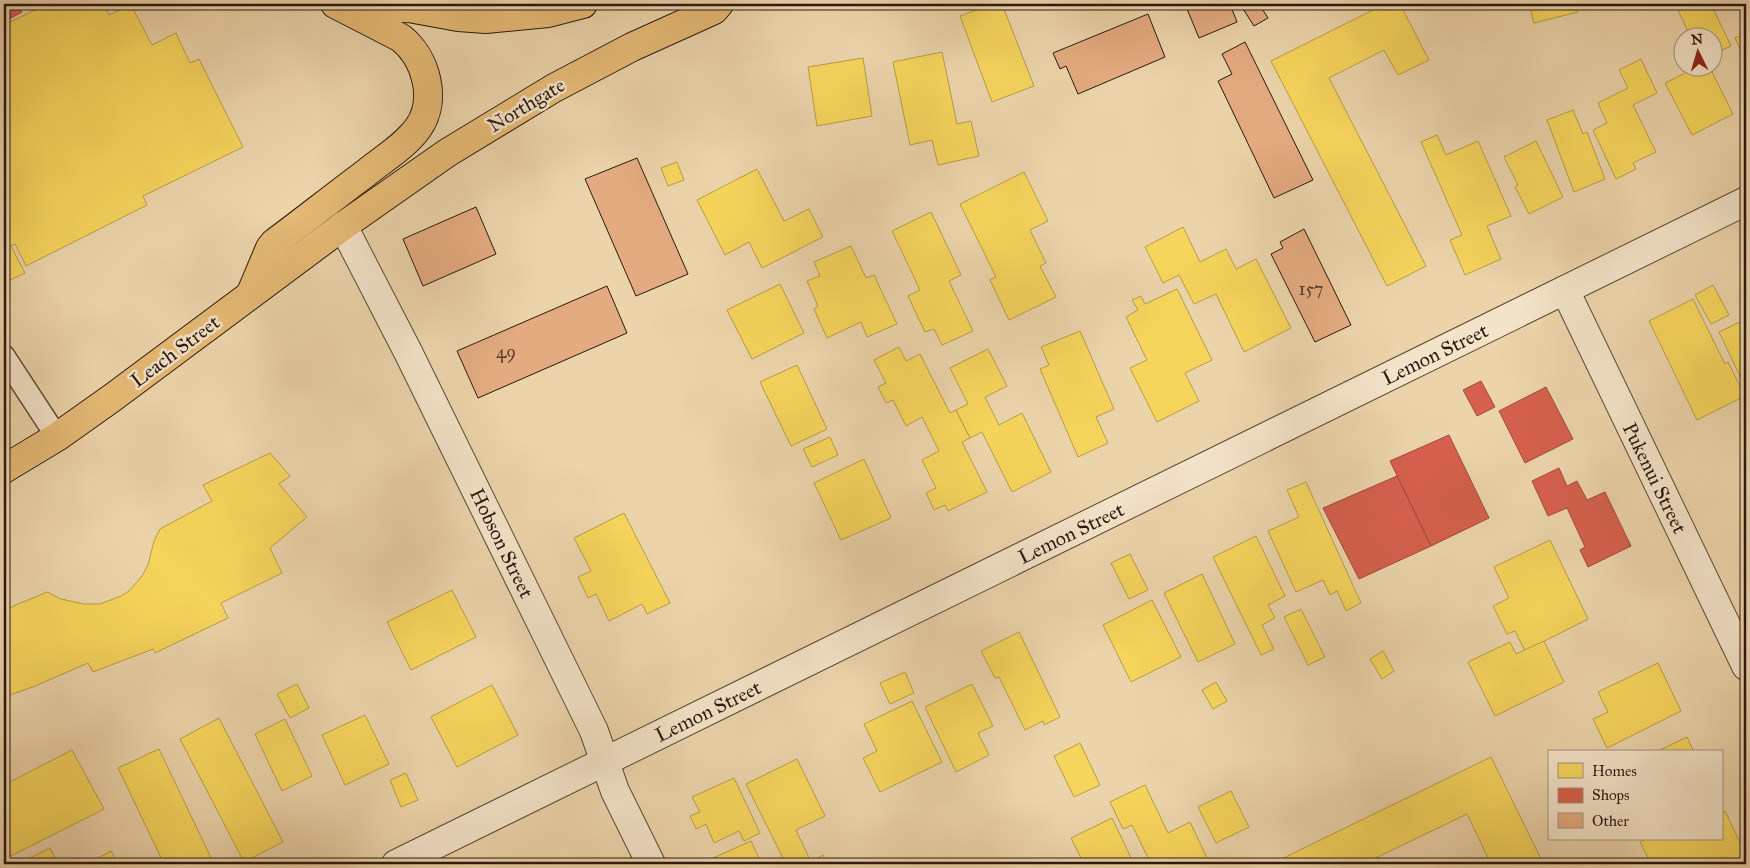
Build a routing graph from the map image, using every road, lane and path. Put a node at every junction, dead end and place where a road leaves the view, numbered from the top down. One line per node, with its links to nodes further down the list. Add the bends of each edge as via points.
1 (583, 4): 4 (highway, via 548,13 486,19 458,17)
2 (719, 4): 6 (highway, Northgate, via 714,10 632,47 554,88 446,153)
3 (340, 6): 4 (highway); 8 (highway, via 401,38 417,54 425,75 427,97 423,118 400,146 274,243)
4 (406, 6)
5 (1746, 201): 7 (street, Lemon Street)
6 (343, 226): 8 (highway, Leach Street); 13 (street, Hobson Street, via 421,378)
7 (1565, 290): 12 (street, Pukenui Street); 13 (street, Lemon Street)
8 (250, 295): 10 (highway, Leach Street)
9 (4, 356): 10 (lane)
10 (57, 437): 11 (highway, Leach Street)
11 (4, 469)
12 (1746, 666)
13 (606, 761): 14 (street, Lemon Street); 15 (street, Hobson Street, via 615,790)
14 (396, 864)
15 (651, 864)

